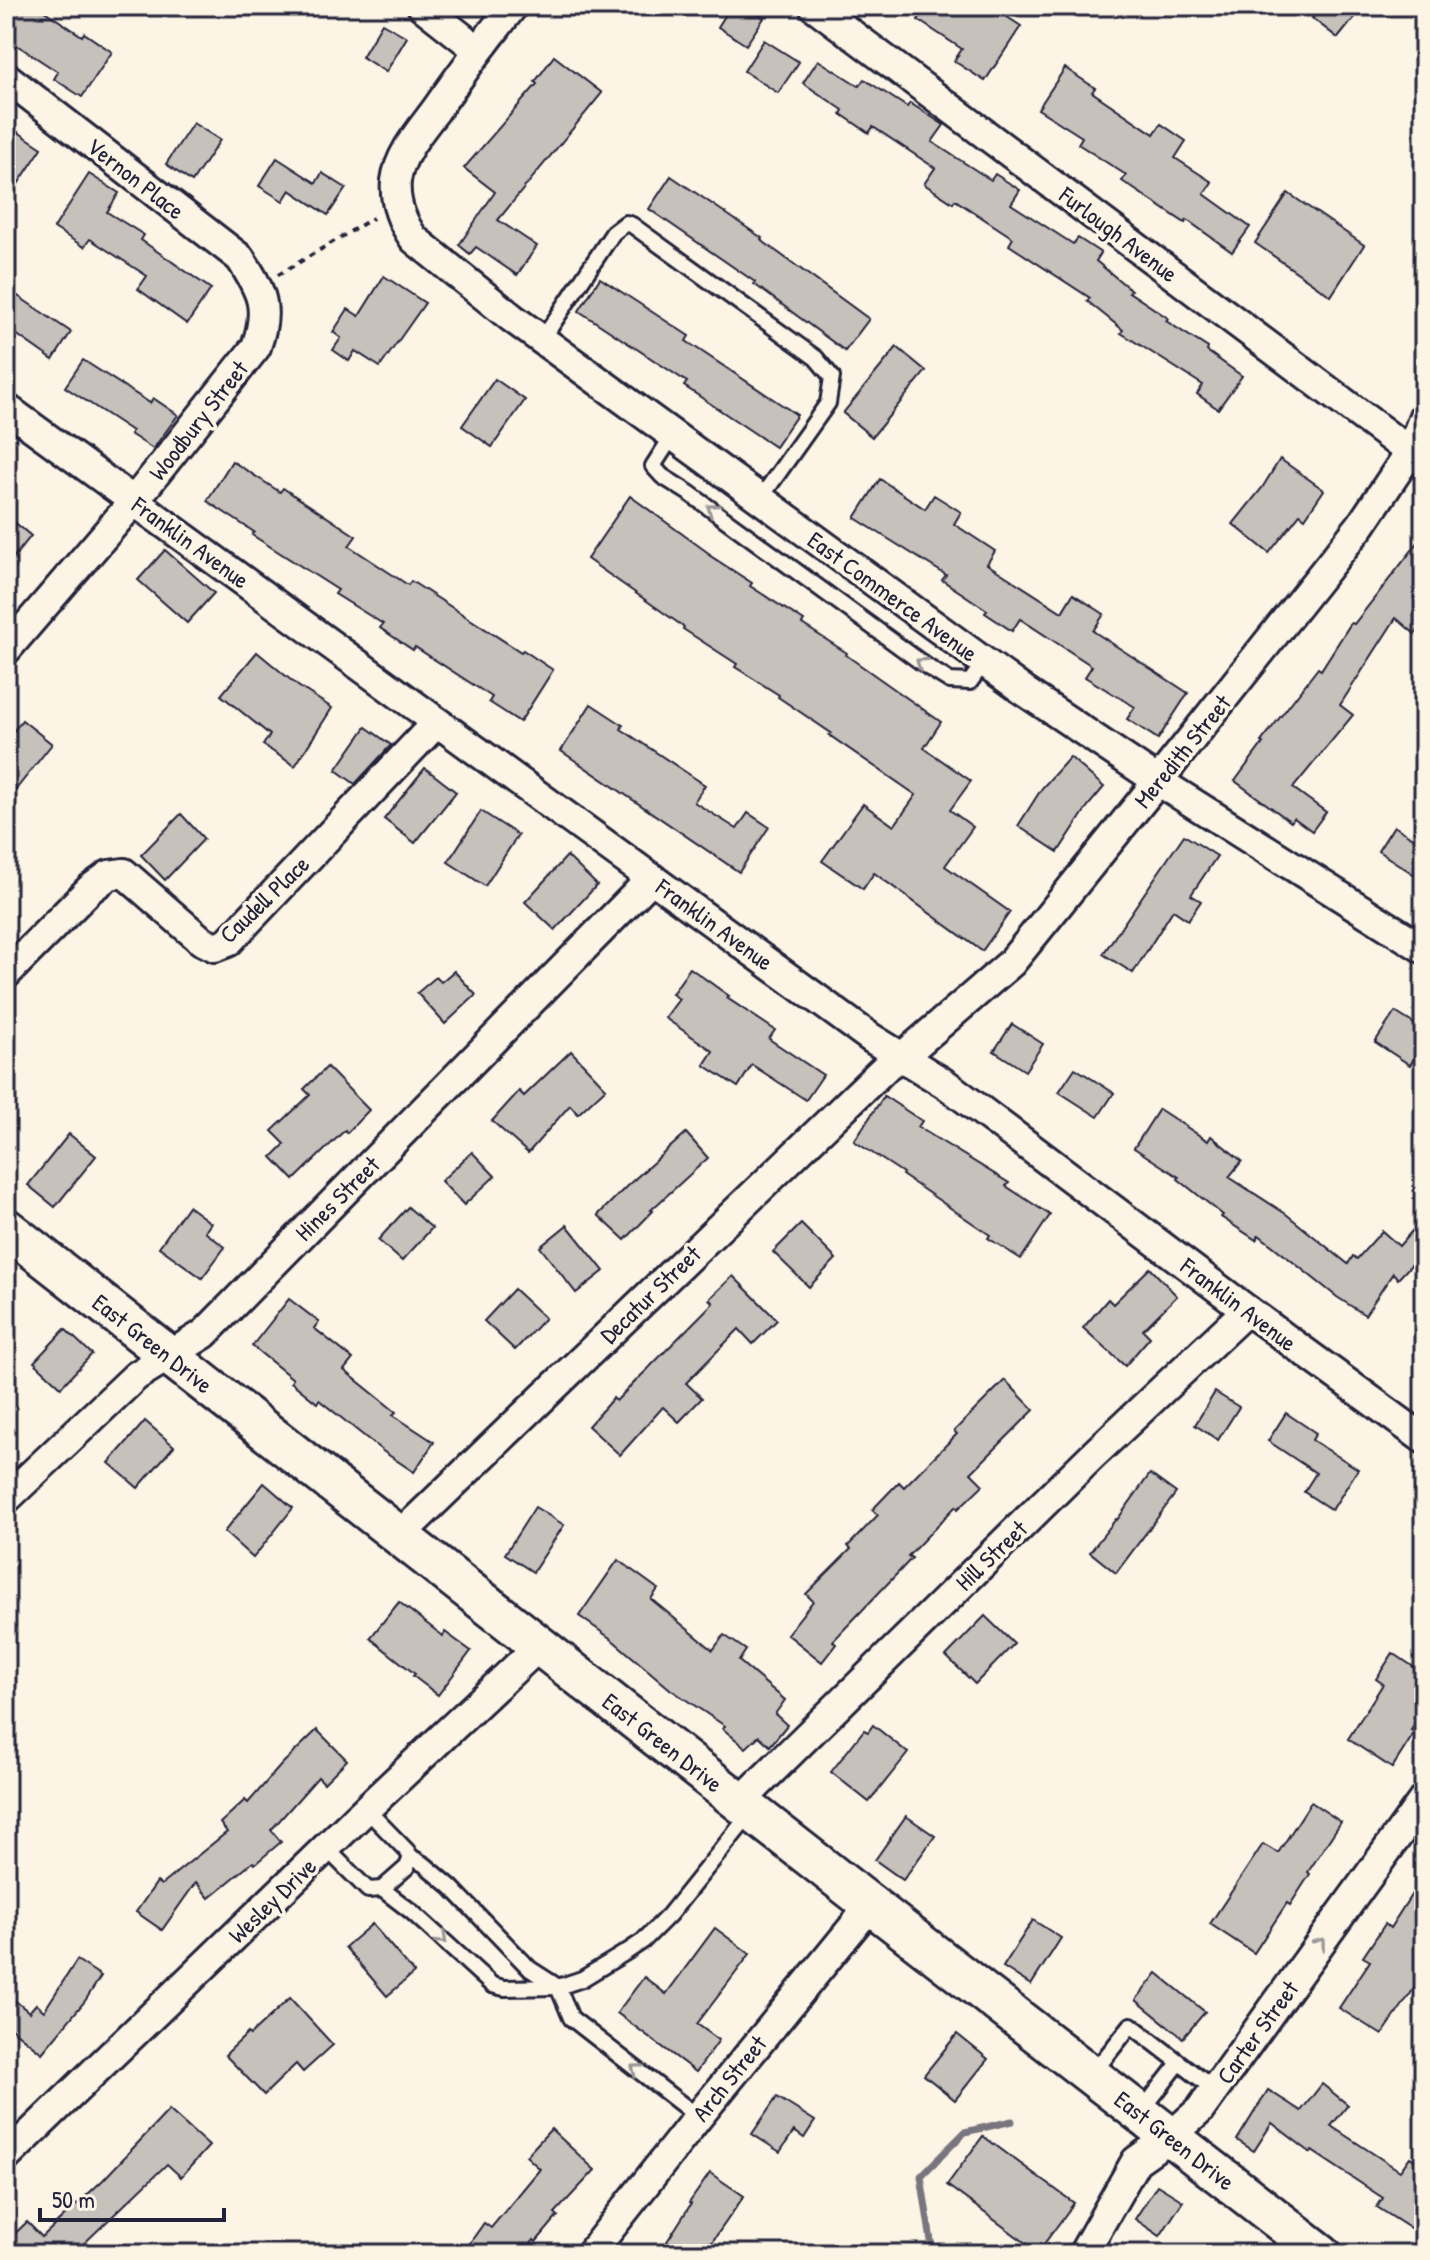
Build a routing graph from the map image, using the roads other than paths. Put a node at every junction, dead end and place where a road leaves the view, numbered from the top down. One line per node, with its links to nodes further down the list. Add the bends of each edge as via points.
1 (422, 6): 4 (street)
2 (513, 6): 4 (street)
3 (814, 6): 11 (street, Furlough Avenue)
4 (478, 50): 7 (street, East Commerce Avenue, via 399,166 397,204 414,239)
5 (6, 77): 6 (street, Vernon Place, via 240,258)
6 (259, 286): 13 (street, Woodbury Street, via 264,309 256,347)
7 (542, 340): 10 (street, East Commerce Avenue); 12 (lane, via 613,233 626,223 804,349 832,377 828,403)
8 (6, 408): 13 (street, Franklin Avenue)
9 (1424, 416): 11 (street, Meredith Street)
10 (673, 435): 12 (street, East Commerce Avenue); 15 (lane, one-way to 10, via 970,682 950,681 662,476 653,466)
11 (1417, 457): 17 (street, Meredith Street)
12 (760, 499): 15 (street, East Commerce Avenue)
13 (134, 501): 14 (street, Woodbury Street); 16 (street, Franklin Avenue)
14 (6, 650)
15 (984, 662): 17 (street, East Commerce Avenue)
16 (437, 722): 18 (street, Franklin Avenue); 20 (street, Caudell Place, via 228,942 215,947 201,940 124,873 109,875)
17 (1158, 781): 19 (street, East Commerce Avenue); 21 (street, Meredith Street, via 1011,963)
18 (652, 878): 21 (street, Franklin Avenue); 24 (street, Hines Street, via 204,1334)
19 (1424, 949)
20 (6, 974)
21 (902, 1057): 23 (street, Franklin Avenue, via 947,1085); 27 (street, Decatur Street)
22 (6, 1228): 24 (main road, East Green Drive)
23 (1247, 1310): 25 (street, Franklin Avenue); 30 (street, Hill Street, via 1068,1479)
24 (170, 1356): 26 (street, Hines Street, via 136,1376); 27 (main road, East Green Drive)
25 (1424, 1439)
26 (6, 1499)
27 (400, 1535): 28 (main road, East Green Drive)
28 (540, 1645): 30 (main road, East Green Drive); 31 (street, Wesley Drive)
29 (1424, 1799): 39 (street, Carter Street, one-way to 29)
30 (746, 1807): 35 (main road, East Green Drive); 36 (lane, via 669,1915 643,1941 582,1979)
31 (366, 1809): 32 (street, Wesley Drive); 33 (lane)
32 (326, 1848): 34 (lane, via 362,1886); 43 (street, Wesley Drive)
33 (411, 1857): 34 (lane); 36 (lane, via 451,1887 530,1969)
34 (382, 1889): 36 (lane, one-way to 36, via 492,1985)
35 (871, 1905): 38 (main road, East Green Drive); 41 (street, Arch Street)
36 (558, 1987): 41 (lane, one-way to 36, via 571,2018)
37 (1179, 2063): 38 (lane, via 1131,2025); 39 (lane); 40 (lane)
38 (1091, 2075): 40 (main road, East Green Drive)
39 (1215, 2090): 42 (street, Carter Street)
40 (1140, 2113): 42 (main road, East Green Drive)
41 (698, 2117): 44 (street, Arch Street)
42 (1170, 2137): 45 (street, Carter Street, via 1136,2161); 46 (main road, East Green Drive)
43 (6, 2157)
44 (590, 2254)
45 (1083, 2254)
46 (1322, 2254)

